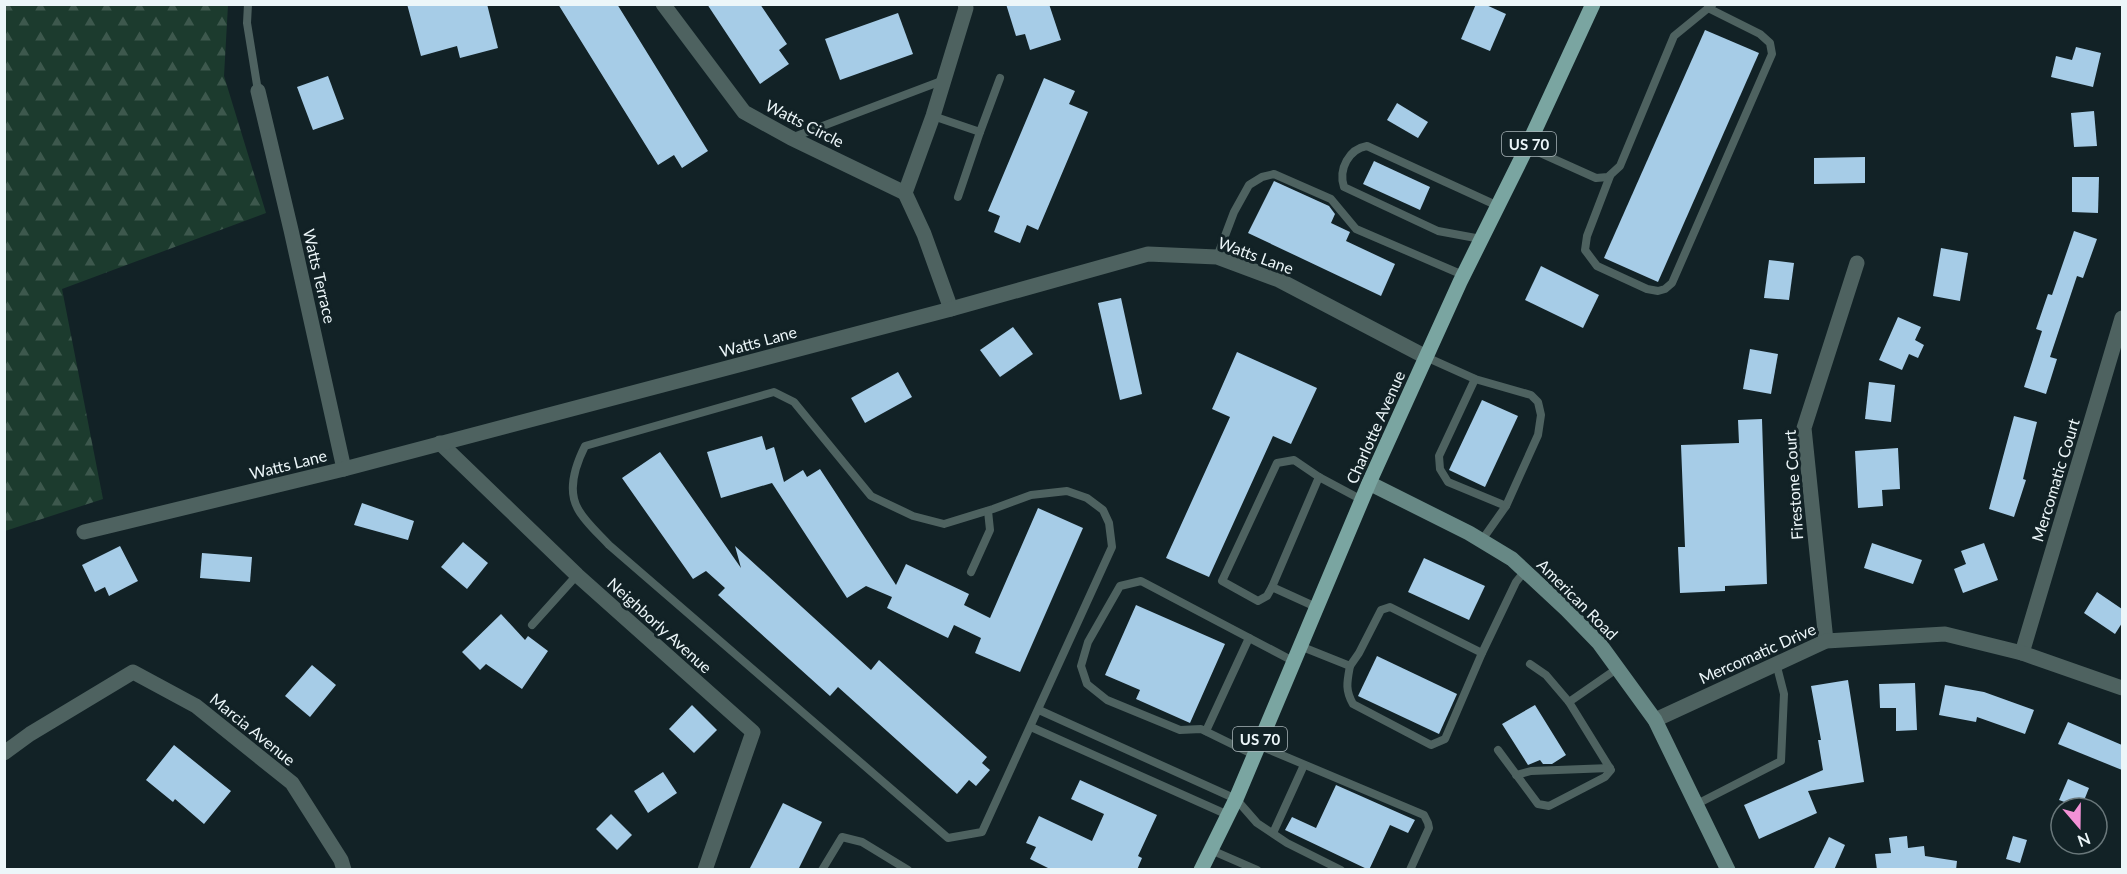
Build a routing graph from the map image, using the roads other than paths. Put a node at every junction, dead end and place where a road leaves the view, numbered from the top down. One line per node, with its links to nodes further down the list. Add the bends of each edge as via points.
1 (249, 4): 8 (lane, via 247,23)
2 (663, 4): 11 (street, Watts Circle, via 744,112)
3 (965, 4): 7 (street)
4 (1593, 4): 12 (main road, Charlotte Avenue / US 70)
5 (1710, 6): 13 (lane, via 1674,36 1620,166); 13 (lane, via 1760,34 1770,43 1772,54 1672,283 1665,289 1647,289 1597,266 1585,250)
6 (1000, 78): 10 (lane)
7 (944, 80): 9 (street); 11 (lane)
8 (258, 91): 26 (street, Watts Terrace)
9 (933, 116): 10 (lane); 14 (street)
10 (980, 132): 15 (lane)
11 (791, 138): 14 (street, Watts Circle)
12 (1527, 147): 13 (lane, via 1596,178); 16 (main road, Charlotte Avenue / US 70)
13 (1610, 176)
14 (905, 193): 21 (street)
15 (958, 197)
16 (1498, 206): 17 (main road, Charlotte Avenue / US 70); 17 (lane, via 1367,146 1351,154 1342,170 1344,187 1438,231)
17 (1481, 239): 20 (main road, Charlotte Avenue / US 70)
18 (1217, 257): 20 (lane, via 1249,185 1274,174 1331,199 1356,229); 21 (street, Watts Lane, via 1148,254); 23 (street, Watts Lane, via 1279,280)
19 (1857, 263): 41 (street, Firestone Court, via 1804,428)
20 (1463, 275): 23 (main road, Charlotte Avenue / US 70)
21 (951, 309): 25 (street, Watts Lane)
22 (2122, 318): 44 (street, Mercomatic Court)
23 (1426, 357): 24 (lane); 28 (main road, Charlotte Avenue / US 70)
24 (1475, 379): 30 (lane, via 1439,456 1440,469 1448,482); 30 (lane, via 1531,396 1538,402 1538,435)
25 (440, 443): 26 (street, Watts Lane); 36 (street, Neighborly Avenue)
26 (344, 469): 32 (street, Watts Lane)
27 (1319, 477): 29 (lane); 37 (lane); 37 (lane, via 1294,460 1276,463 1222,581 1258,601)
28 (1370, 483): 29 (main road, Charlotte Avenue / US 70); 33 (street, American Road)
29 (1362, 500): 38 (main road, Charlotte Avenue / US 70)
30 (1506, 506): 33 (lane)
31 (988, 511): 35 (lane, via 990,530); 52 (lane, via 1030,495 1068,491 1103,510 1109,524 1112,548); 54 (lane, via 944,524 913,516 871,496 794,402 774,393 585,446 575,466 573,494 578,509 609,545 948,838 982,832)
32 (84, 532)
33 (1482, 540): 34 (street, American Road)
34 (1525, 571): 43 (lane); 49 (street, American Road, via 1599,643)
35 (971, 572)
36 (577, 575): 39 (lane); 68 (street, Neighborly Avenue, via 753,732)
37 (1272, 587): 38 (lane)
38 (1316, 608): 42 (main road, Charlotte Avenue / US 70)
39 (532, 625)
40 (1249, 638): 45 (lane); 55 (lane); 55 (lane, via 1141,581 1119,586 1088,642 1081,666 1087,684 1107,700 1180,730)
41 (1826, 640): 44 (street, Mercomatic Drive, via 1945,634); 46 (street, Mercomatic Drive)
42 (1300, 645): 45 (main road, Charlotte Avenue / US 70); 48 (lane)
43 (1482, 653): 48 (lane, via 1390,607 1382,610); 48 (lane, via 1445,740 1431,745 1353,704 1346,684)
44 (2022, 653): 50 (street, Mercomatic Drive)
45 (1293, 662): 56 (main road, Charlotte Avenue / US 70)
46 (1776, 663): 53 (street, Mercomatic Drive); 63 (lane, via 1784,694 1781,761)
47 (1530, 664): 51 (lane, via 1546,675)
48 (1350, 666)
49 (1618, 668): 51 (lane); 53 (street, American Road)
50 (2122, 688)
51 (1569, 702): 60 (lane)
52 (1039, 710): 54 (lane); 62 (lane)
53 (1655, 720): 63 (street, American Road)
54 (1031, 728): 64 (lane)
55 (1206, 731): 56 (lane)
56 (1256, 750): 59 (lane); 62 (main road, Charlotte Avenue / US 70)
57 (1498, 750): 61 (lane)
58 (4, 753): 67 (street, Marcia Avenue, via 134,672 196,706 292,783)
59 (1304, 765): 65 (lane); 74 (lane, via 1424,815 1429,828)
60 (1610, 768): 61 (lane); 61 (lane, via 1605,777 1549,806 1538,804)
61 (1516, 775)
62 (1236, 799): 64 (main road, Charlotte Avenue / US 70); 65 (lane, via 1257,823)
63 (1696, 804): 75 (street, American Road)
64 (1228, 815): 66 (main road, Charlotte Avenue / US 70)
65 (1273, 833): 73 (lane)
66 (1211, 850): 71 (main road, Charlotte Avenue / US 70); 72 (lane)
67 (344, 870)
68 (705, 870)
69 (822, 870): 70 (lane, via 842,837 862,842)
70 (908, 870)
71 (1201, 870)
72 (1257, 870)
73 (1341, 870)
74 (1410, 870)
75 (1728, 870)

